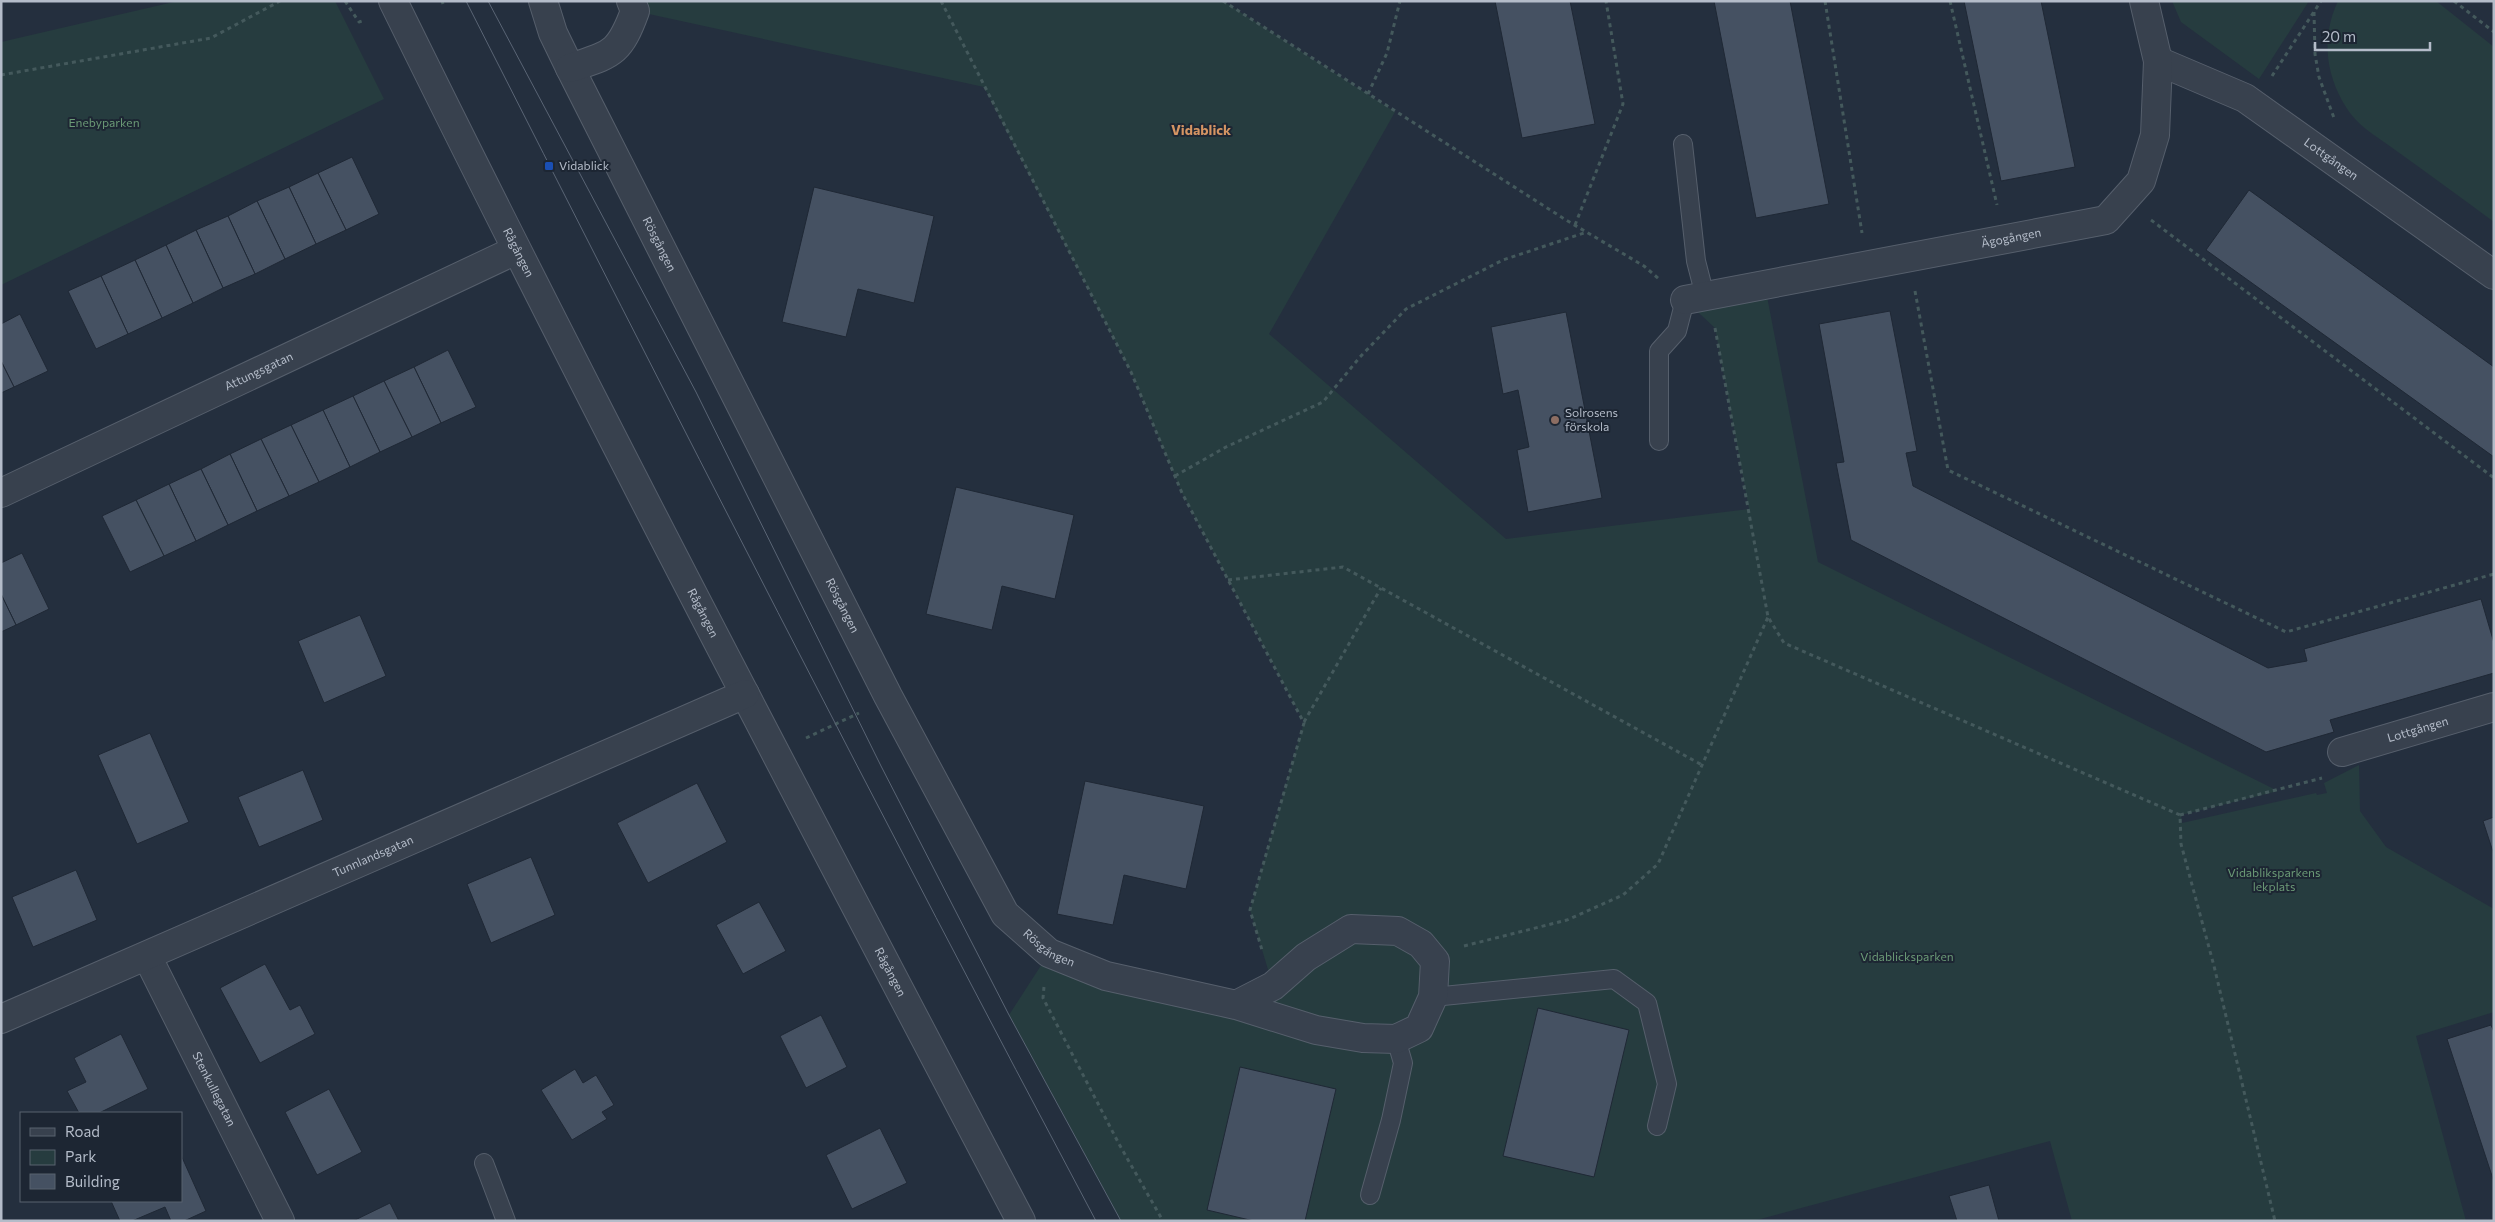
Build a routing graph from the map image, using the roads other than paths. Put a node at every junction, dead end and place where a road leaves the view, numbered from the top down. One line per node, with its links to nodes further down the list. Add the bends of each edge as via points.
1 (393, 1): 8 (street, Rågången)
2 (543, 1): 6 (street, Rösgången, via 553,33)
3 (631, 1): 6 (street, via 635,11 626,36 615,49 609,55)
4 (2144, 1): 5 (street, Ägogången)
5 (2158, 61): 9 (street, Lottgången, via 2245,98); 10 (street, Ägogången, via 2155,135 2141,181 2106,220)
6 (570, 68): 18 (street, Rösgången, via 888,696 1005,914 1048,953 1106,976)
7 (1683, 144): 10 (lane, via 1696,261)
8 (516, 250): 12 (street, Attungsgatan); 13 (street, Rågången)
9 (2494, 275)
10 (1695, 298): 11 (lane, via 1677,331 1659,351)
11 (1659, 441)
12 (1, 493)
13 (745, 694): 16 (street, Tunnlandsgatan); 26 (street, Rågången)
14 (2494, 707): 15 (street, Lottgången)
15 (2342, 752)
16 (147, 956): 19 (street, Tunnlandsgatan); 24 (street, Stenkullegatan)
17 (1433, 997): 18 (street, Rösgången, via 1435,961 1421,944 1398,931 1351,930 1306,957 1273,986); 20 (street, Rösgången, via 1419,1028); 21 (lane, via 1614,979 1647,1003 1667,1084)
18 (1236, 1005): 20 (street, Rösgången, via 1316,1030 1363,1038)
19 (1, 1019)
20 (1396, 1039): 23 (lane, via 1403,1064)
21 (1657, 1126)
22 (484, 1163): 25 (lane)
23 (1370, 1195)
24 (280, 1221)
25 (506, 1221)
26 (1022, 1221)

